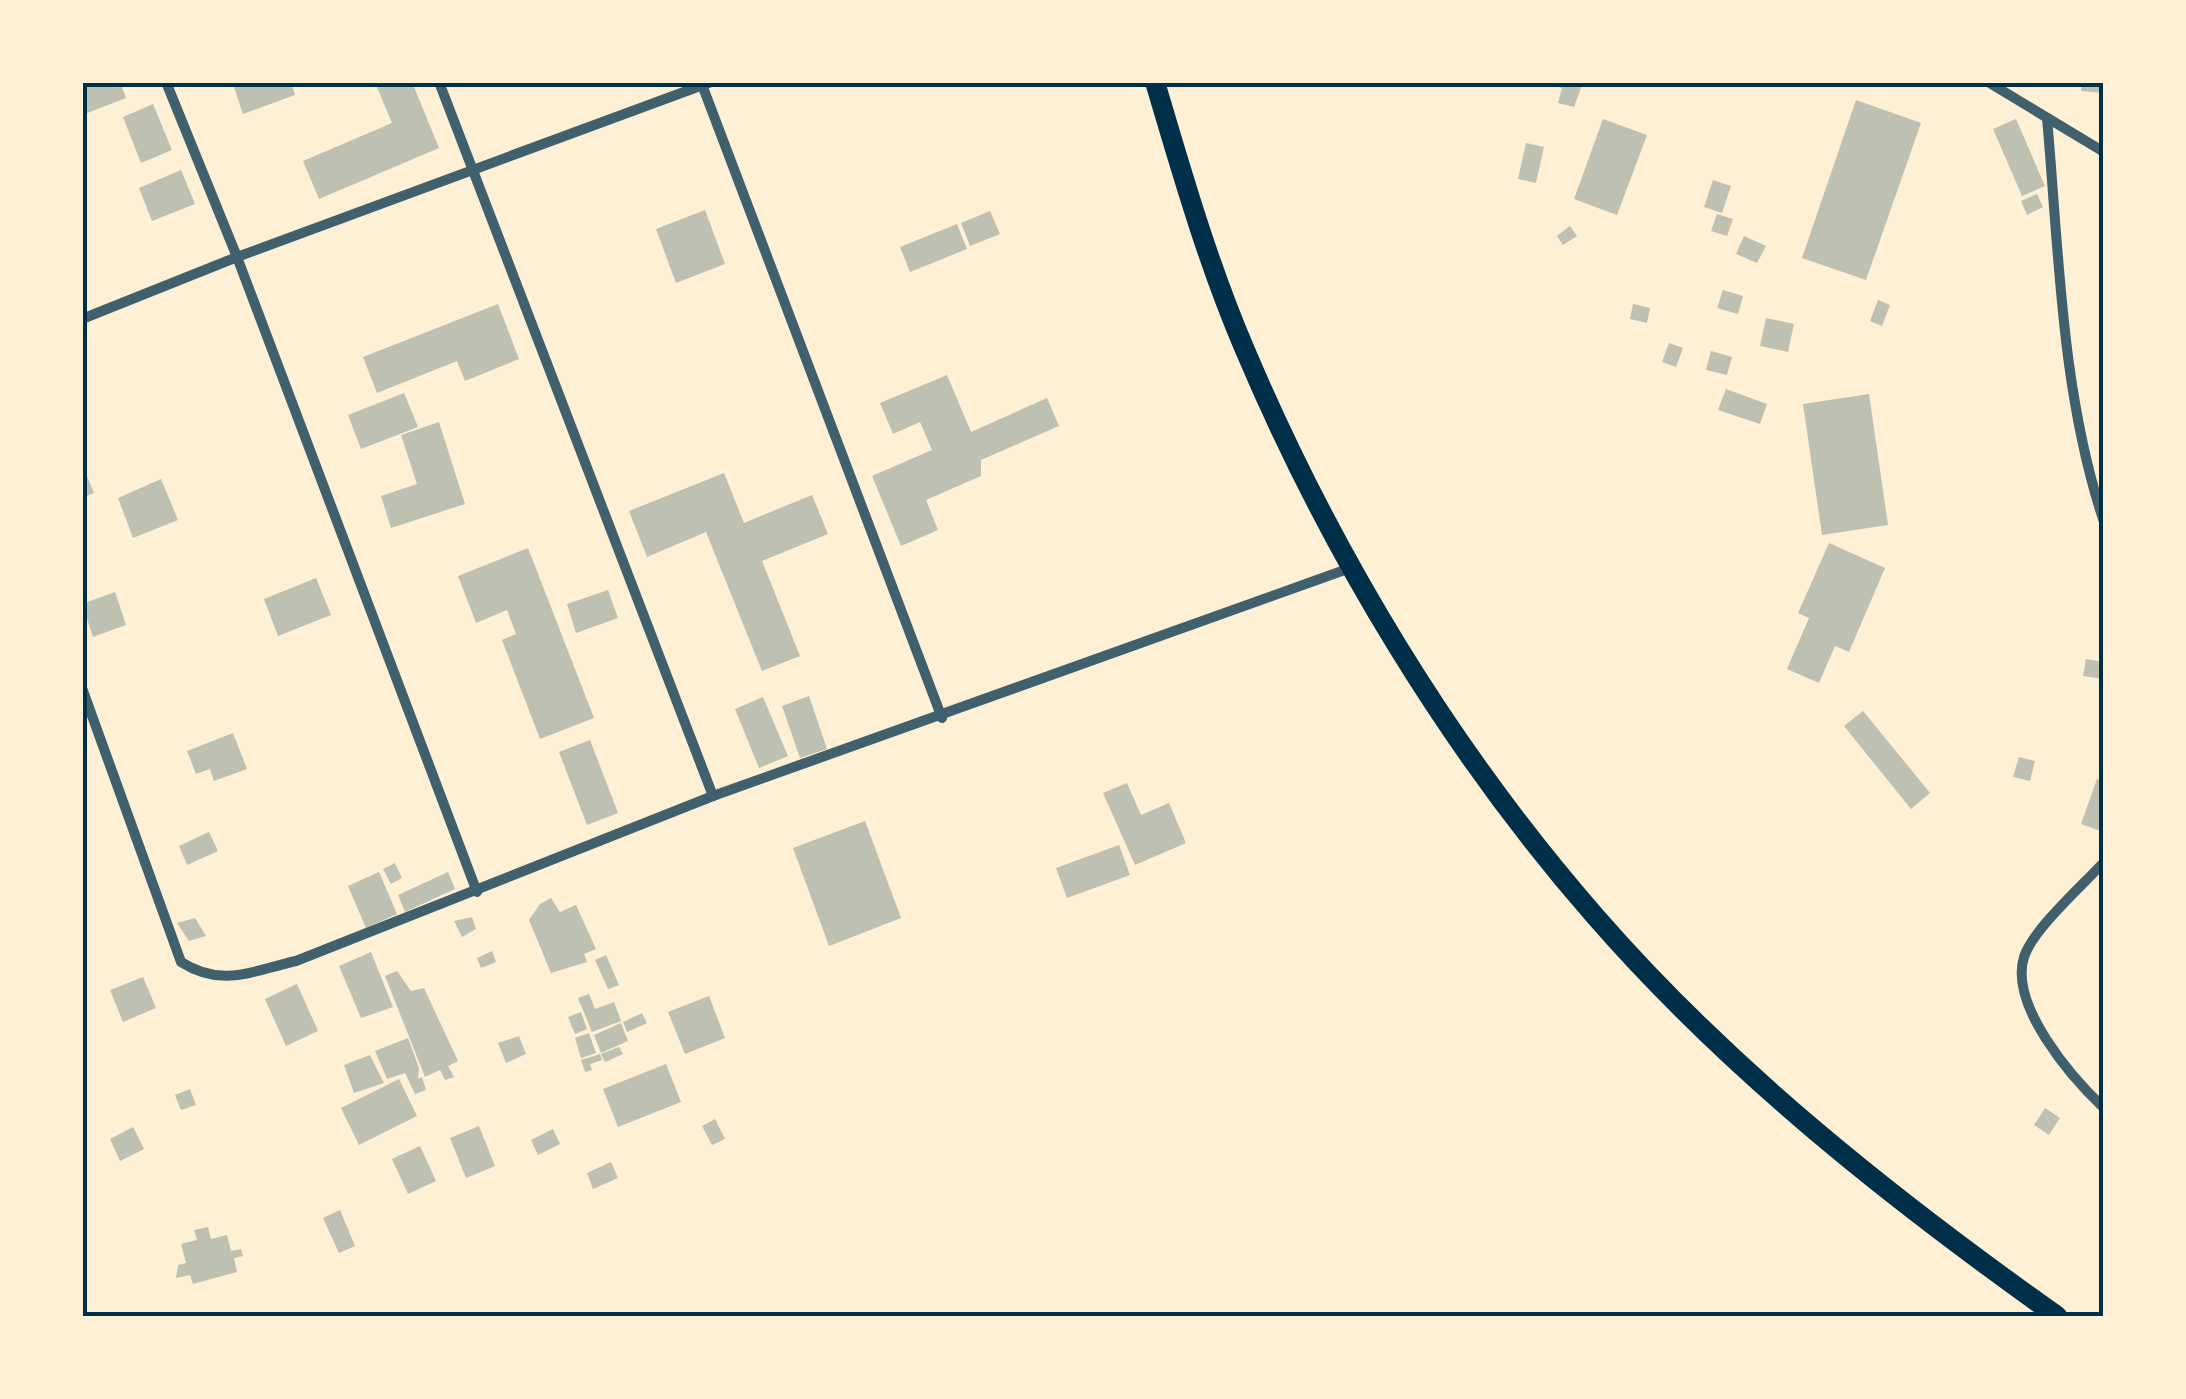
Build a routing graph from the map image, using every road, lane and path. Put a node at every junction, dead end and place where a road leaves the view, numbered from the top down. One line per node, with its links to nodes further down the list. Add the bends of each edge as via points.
1 (166, 82): 9 (street)
2 (439, 82): 8 (street)
3 (1154, 82): 12 (main road, via 1203,242 1245,350)
4 (1988, 82): 6 (street)
5 (705, 84): 8 (street); 14 (street)
6 (2048, 118): 7 (street); 11 (street, via 2084,463)
7 (2104, 152)
8 (472, 173): 9 (street); 15 (street)
9 (237, 257): 10 (street); 17 (street)
10 (82, 319)
11 (2104, 522)
12 (1354, 567): 14 (street); 19 (main road, via 1431,698 1595,916 1815,1130)
13 (82, 688): 17 (street, via 181,962 204,977 296,961)
14 (942, 718): 15 (street)
15 (713, 796): 17 (street)
16 (2104, 862): 18 (street, via 2025,953 2021,975 2026,1001 2054,1051)
17 (477, 892)
18 (2104, 1108)
19 (2058, 1316)

